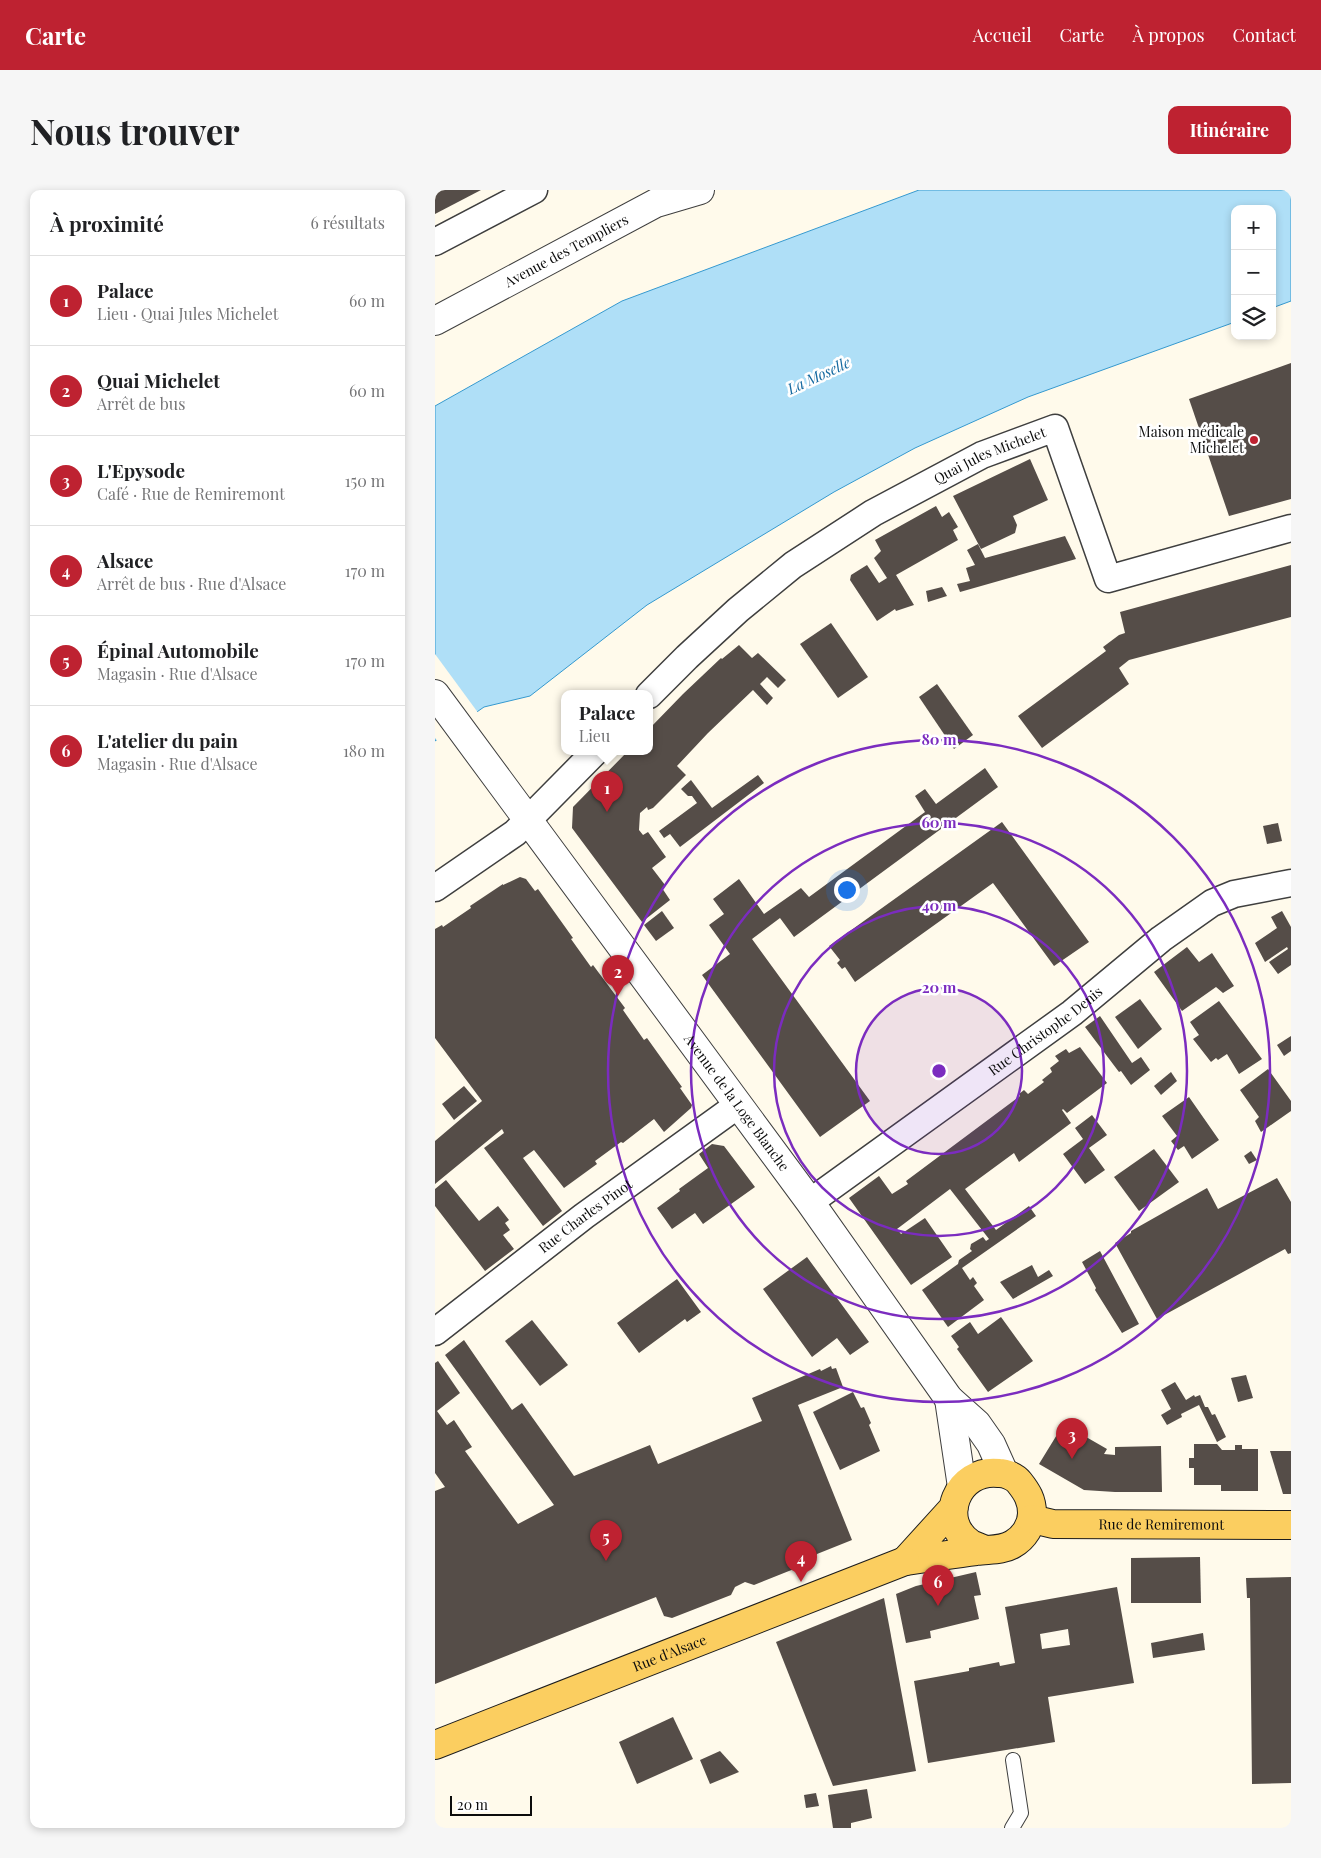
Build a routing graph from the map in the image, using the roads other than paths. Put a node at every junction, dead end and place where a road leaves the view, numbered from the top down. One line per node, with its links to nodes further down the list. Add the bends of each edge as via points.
1 (534, 190): 4 (street)
2 (700, 190): 3 (street, Avenue des Templiers)
3 (654, 197): 5 (street, Avenue des Templiers)
4 (435, 242)
5 (435, 321)
6 (1291, 528): 7 (street, Quai Jules Michelet, via 1107,579 1055,428 973,460 873,513 793,565 701,643)
7 (653, 691)
8 (435, 694): 10 (street, Avenue de la Loge Blanche)
9 (591, 755): 10 (street)
10 (524, 814): 12 (street, via 515,833); 13 (street, Avenue de la Loge Blanche)
11 (1291, 884): 14 (street, Rue Christophe Denis, via 1234,894 1211,903 1161,939 1072,1013)
12 (435, 888)
13 (738, 1105): 14 (street, Avenue de la Loge Blanche); 15 (street, Rue Charles Pinot, via 584,1216)
14 (810, 1202): 16 (street, Avenue de la Loge Blanche)
15 (435, 1332)
16 (949, 1399): 17 (street, Avenue de la Loge Blanche, via 977,1424 991,1444); 18 (street, Avenue de la Loge Blanche)
17 (1003, 1473): 18 (main road, via 976,1475 965,1483); 19 (main road, via 1017,1480 1026,1490 1032,1504)
18 (958, 1497): 21 (main road, via 955,1520 960,1533 971,1544); 22 (main road, Rue d'Alsace)
19 (1032, 1519): 20 (main road, Rue de Remiremont, via 1053,1524); 21 (main road, via 1014,1544 1000,1550)
20 (1291, 1524)
21 (985, 1550): 22 (main road, Rue d'Alsace)
22 (905, 1561): 23 (main road, Rue d'Alsace)
23 (435, 1745)
24 (1013, 1760): 25 (lane, via 1021,1813)
25 (1011, 1828)

